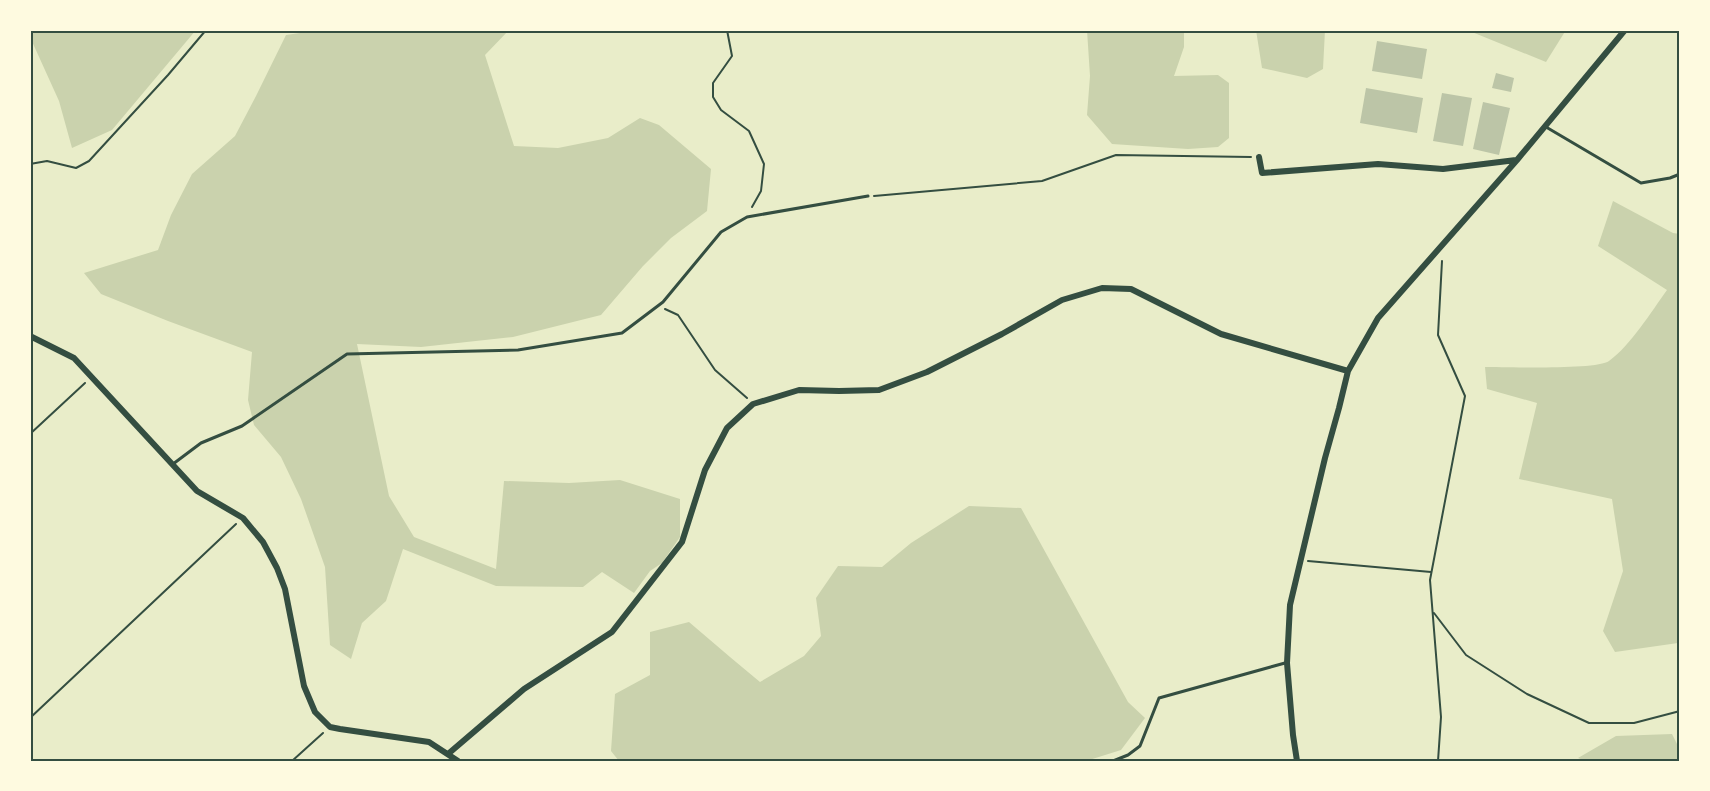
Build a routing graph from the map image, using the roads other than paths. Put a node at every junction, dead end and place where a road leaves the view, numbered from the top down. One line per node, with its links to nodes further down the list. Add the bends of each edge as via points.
1 (1625, 30): 2 (street)
2 (1545, 126): 4 (street); 5 (lane, via 1641,183)
3 (1259, 158): 4 (street, via 1262,173 1378,164 1443,169)
4 (1517, 160): 8 (street, via 1378,318)
5 (1680, 174)
6 (868, 196): 9 (lane, via 747,217 721,232 663,302 622,333 518,350 347,354 242,426 201,443)
7 (30, 336): 9 (street, via 74,358)
8 (1348, 372): 10 (street, via 1290,605); 11 (street, via 1221,334 1131,289 1102,288 1062,300 927,372 879,390 799,390 753,404 727,429 705,470 682,542 612,632 524,689)
9 (172, 465): 11 (street, via 197,491 243,518 263,542 285,589 304,686 315,712 330,727 429,742)
10 (1287, 663): 13 (lane, via 1159,698 1140,746); 14 (street)
11 (448, 754): 12 (street)
12 (458, 761)
13 (1113, 761)
14 (1297, 761)

